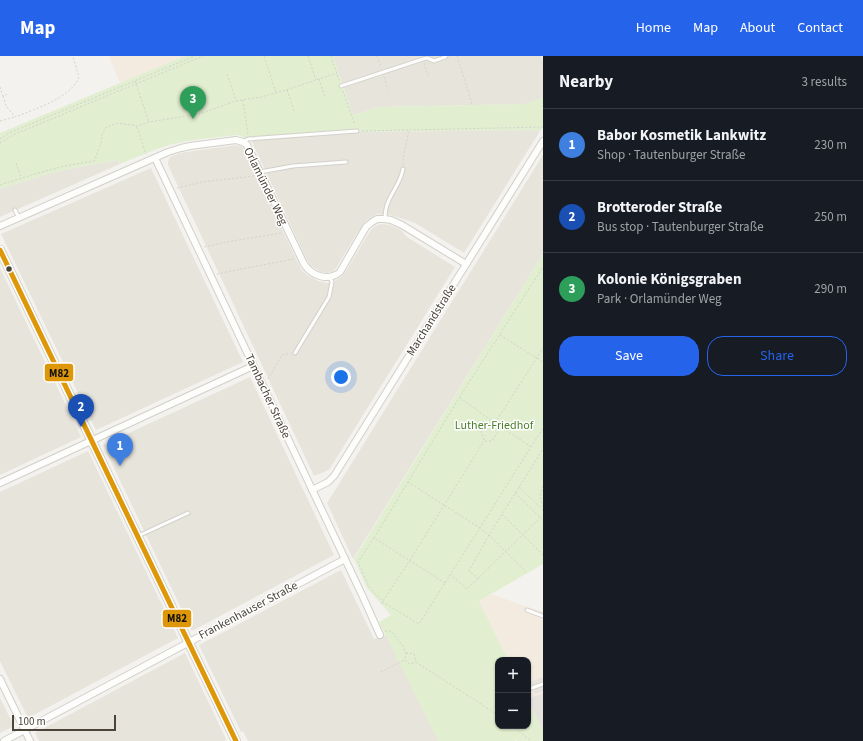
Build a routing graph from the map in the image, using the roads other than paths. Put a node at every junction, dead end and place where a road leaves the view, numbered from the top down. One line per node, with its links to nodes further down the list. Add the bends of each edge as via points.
1 (446, 56): 2 (lane, via 434,61 423,59)
2 (341, 86)
3 (357, 131): 4 (lane)
4 (246, 140): 6 (street, Orlamünder Weg, via 188,146); 9 (street, Orlamünder Weg)
5 (543, 141): 15 (street, Marchandstraße)
6 (155, 158): 11 (street, Orlamünder Weg); 18 (street, Tambacher Straße)
7 (346, 162): 9 (lane, via 293,166)
8 (403, 169): 12 (lane, via 402,177 387,205)
9 (259, 174): 16 (street, Orlamünder Weg, via 306,267 324,278)
10 (15, 210): 11 (lane)
11 (18, 218): 13 (street, Orlamünder Weg)
12 (385, 219): 15 (street, via 398,222); 16 (street, via 377,219 368,225 340,272)
13 (0, 226)
14 (0, 250): 19 (street)
15 (466, 264): 21 (street, Marchandstraße, via 334,476)
16 (330, 277): 17 (lane, via 330,297)
17 (295, 353)
18 (253, 366): 19 (street); 21 (street, Tambacher Straße)
19 (92, 441): 20 (street); 23 (street)
20 (0, 483)
21 (312, 490): 24 (street, Tambacher Straße)
22 (188, 513): 23 (lane)
23 (138, 536): 28 (street)
24 (345, 559): 27 (street, Tambacher Straße); 28 (street, Frankenhauser Straße)
25 (526, 610): 26 (lane)
26 (543, 616)
27 (379, 633)
28 (188, 642): 32 (street, Frankenhauser Straße); 33 (street)
29 (0, 679): 32 (street)
30 (543, 684): 31 (lane)
31 (532, 688)
32 (24, 730): 34 (street, Frankenhauser Straße); 35 (street)
33 (235, 738)
34 (4, 741)
35 (30, 741)

